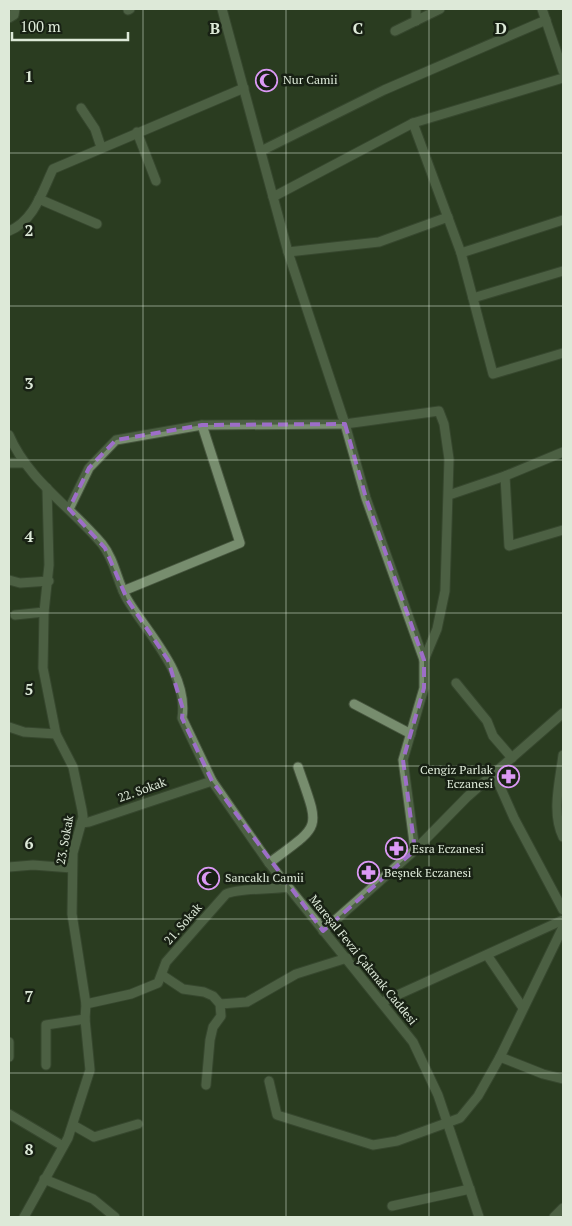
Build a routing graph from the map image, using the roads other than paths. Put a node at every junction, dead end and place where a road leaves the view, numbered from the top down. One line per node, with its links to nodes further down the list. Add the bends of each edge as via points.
1 (15, 9): 6 (street)
2 (222, 9): 12 (street)
3 (416, 9): 8 (street)
4 (440, 9): 8 (street)
5 (542, 9): 7 (street)
6 (9, 18)
7 (546, 20): 10 (street); 17 (street, via 384,90)
8 (416, 21): 9 (street)
9 (395, 31)
10 (563, 71)
11 (563, 78): 14 (street)
12 (244, 88): 15 (street); 17 (street)
13 (81, 108): 16 (street)
14 (413, 123): 19 (street); 21 (street)
15 (137, 132): 16 (street); 18 (street)
16 (101, 147): 20 (street, via 53,169)
17 (261, 151): 19 (street)
18 (156, 181)
19 (273, 197): 25 (street)
20 (39, 199): 23 (street); 24 (street, via 29,216)
21 (448, 216): 25 (street, via 379,242); 26 (street)
22 (563, 220): 26 (street)
23 (97, 224)
24 (9, 231)
25 (288, 252): 30 (street)
26 (461, 253): 28 (street)
27 (563, 271): 28 (street)
28 (473, 298): 29 (street, via 493,374)
29 (563, 353)
30 (345, 424): 31 (street); 38 (street, via 439,411 449,459); 46 (street, via 366,498)
31 (202, 426): 39 (street, via 116,440 89,468); 43 (street, via 240,543)
32 (9, 435): 35 (street, Mareşal Fevzi Çakmak Caddesi)
33 (563, 452): 36 (street)
34 (9, 463): 35 (street)
35 (23, 464): 37 (street, Mareşal Fevzi Çakmak Caddesi)
36 (505, 476): 38 (street); 40 (street, via 509,546)
37 (47, 488): 39 (street, Mareşal Fevzi Çakmak Caddesi); 42 (street, 23. Sokak)
38 (450, 495): 46 (street, via 445,591 437,629)
39 (69, 509): 43 (street, Mareşal Fevzi Çakmak Caddesi, via 105,548)
40 (563, 530)
41 (9, 580): 42 (street, via 20,583)
42 (49, 581): 44 (street, 23. Sokak)
43 (123, 591): 57 (street, Mareşal Fevzi Çakmak Caddesi, via 168,660 183,709 182,718)
44 (44, 612): 45 (street); 51 (street, 23. Sokak, via 43,668)
45 (15, 615)
46 (424, 660): 52 (street, via 424,688)
47 (456, 683): 54 (street, via 487,721 492,736)
48 (354, 704): 52 (street)
49 (563, 712): 54 (street)
50 (9, 727): 51 (street, via 24,732)
51 (56, 734): 59 (street, 23. Sokak, via 73,768 82,810)
52 (411, 734): 61 (street, via 403,760)
53 (563, 755): 58 (street)
54 (512, 758): 56 (street)
55 (298, 767): 62 (street, via 314,815 314,826)
56 (494, 773): 61 (street); 66 (street)
57 (212, 781): 59 (street, 22. Sokak); 62 (street, Mareşal Fevzi Çakmak Caddesi)
58 (560, 806): 60 (street, via 558,822)
59 (81, 823): 64 (street, 23. Sokak)
60 (563, 837)
61 (415, 850): 69 (street)
62 (269, 863): 65 (street, Mareşal Fevzi Çakmak Caddesi)
63 (9, 867): 64 (street)
64 (72, 868): 75 (street, 23. Sokak, via 72,914)
65 (288, 887): 69 (street, Mareşal Fevzi Çakmak Caddesi); 73 (street, 21. Sokak, via 265,891 234,890 226,894 166,962)
66 (563, 910)
67 (563, 920): 71 (street)
68 (563, 927): 70 (street)
69 (322, 931): 72 (street, Mareşal Fevzi Çakmak Caddesi)
70 (559, 944): 77 (street)
71 (487, 955): 74 (street); 77 (street)
72 (347, 958): 74 (street, Mareşal Fevzi Çakmak Caddesi); 76 (street, via 296,974 247,1002)
73 (162, 975): 75 (street, 21. Sokak, via 158,983 131,994); 76 (street, via 183,989 213,996)
74 (382, 1002): 87 (street, Mareşal Fevzi Çakmak Caddesi, via 413,1042)
75 (86, 1004): 78 (street, 23. Sokak)
76 (220, 1004): 85 (street, via 221,1016 213,1027 210,1040)
77 (523, 1008): 81 (street)
78 (85, 1019): 82 (street, via 46,1025); 89 (street, 23. Sokak, via 90,1070)
79 (9, 1042): 80 (street)
80 (9, 1057)
81 (500, 1057): 83 (street); 87 (street, via 478,1096 460,1118)
82 (46, 1065)
83 (563, 1079)
84 (269, 1080): 87 (street, via 277,1115 373,1145 396,1141)
85 (206, 1085)
86 (9, 1114): 90 (street)
87 (448, 1123): 92 (street, Mareşal Fevzi Çakmak Caddesi)
88 (138, 1124): 89 (street, via 94,1137)
89 (73, 1126): 90 (street, 23. Sokak)
90 (64, 1146): 91 (street, 23. Sokak)
91 (44, 1179): 95 (street, 23. Sokak); 96 (street, via 93,1199)
92 (470, 1188): 93 (street); 97 (street, Mareşal Fevzi Çakmak Caddesi)
93 (392, 1206)
94 (563, 1208): 98 (street)
95 (24, 1217)
96 (115, 1217)
97 (479, 1217)
98 (554, 1217)

